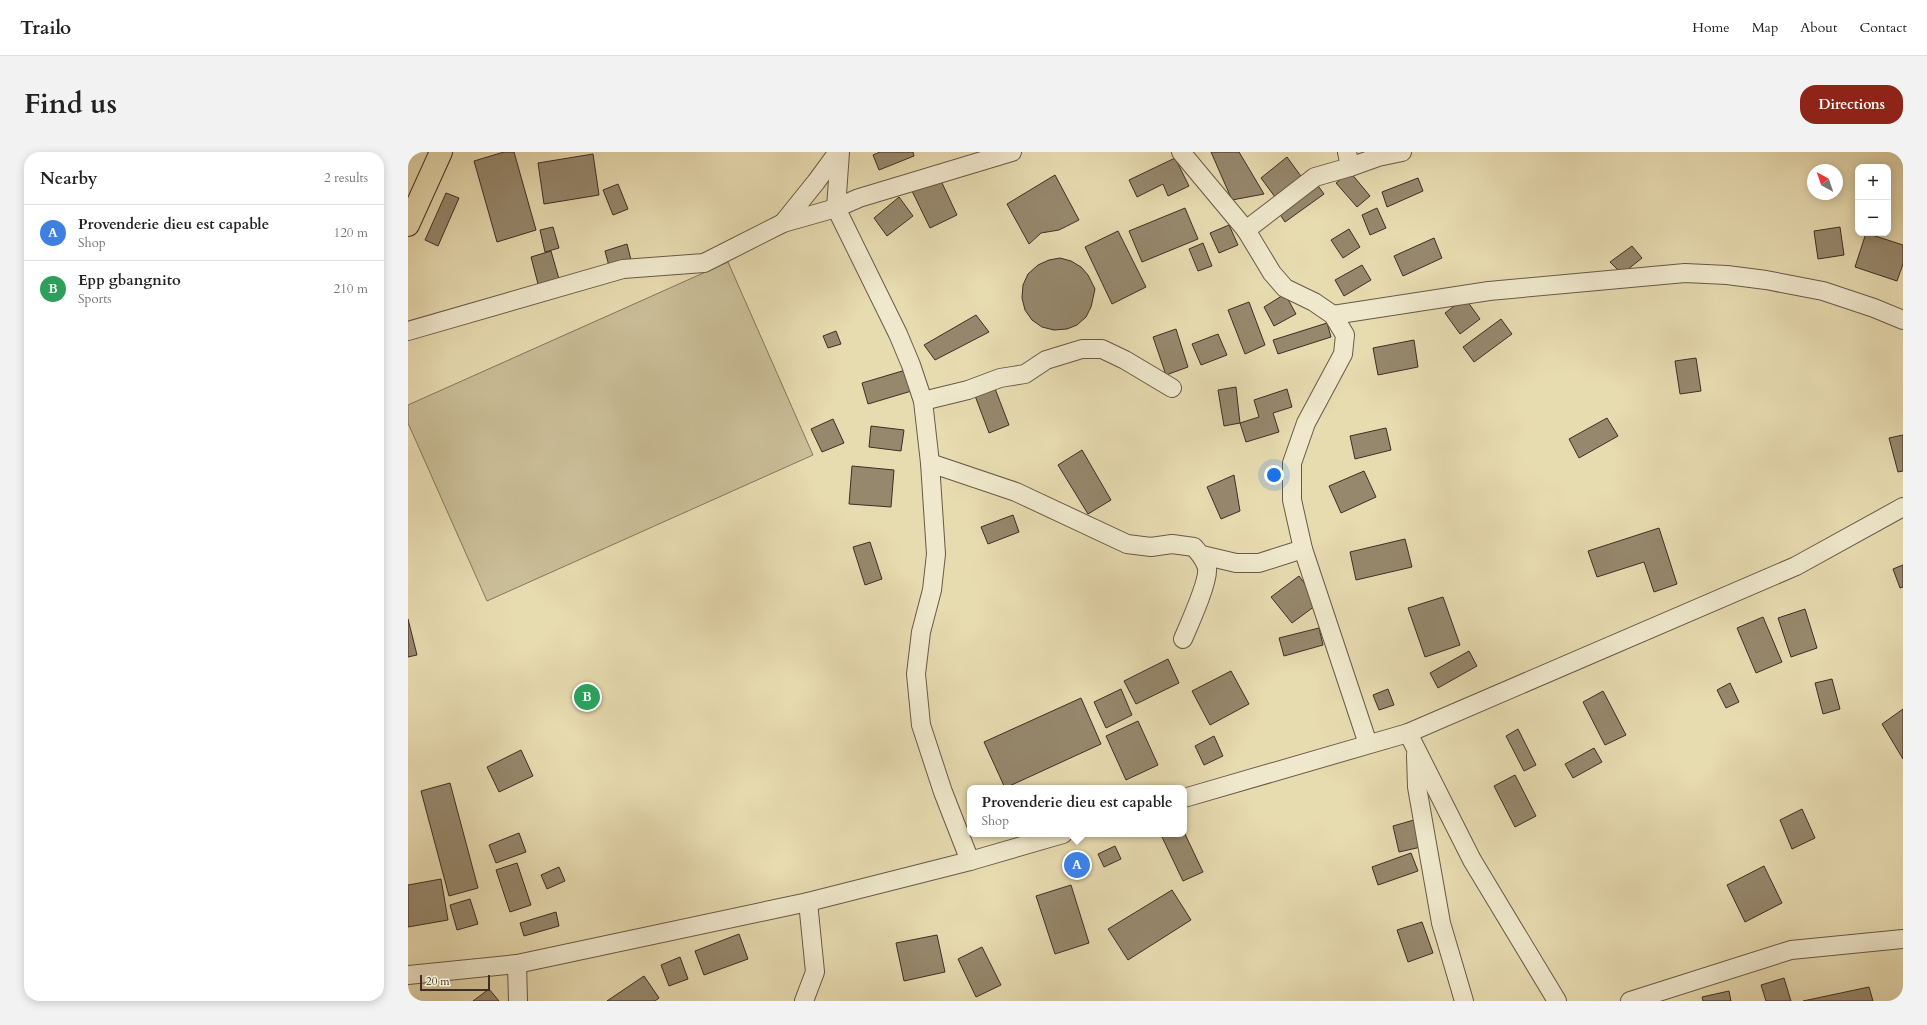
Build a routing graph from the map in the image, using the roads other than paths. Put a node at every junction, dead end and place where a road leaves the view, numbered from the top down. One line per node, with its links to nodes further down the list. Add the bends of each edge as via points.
1 (441, 152): 9 (main road)
2 (839, 152): 7 (street); 8 (street)
3 (1012, 152): 7 (street, via 859,198)
4 (1181, 152): 10 (street)
5 (1402, 152): 6 (street)
6 (1348, 159): 10 (street, via 1315,177)
7 (836, 208): 8 (street); 15 (street, via 898,334)
8 (782, 223): 13 (street, via 704,263 623,269)
9 (408, 225)
10 (1246, 230): 11 (street, via 1272,273 1285,288)
11 (1333, 314): 12 (street, via 1489,291 1685,273 1759,279 1823,291); 18 (street, via 1345,335 1343,354 1306,423 1292,463 1292,500)
12 (1903, 320)
13 (408, 331)
14 (1172, 388): 15 (street, via 1102,349 1082,349 1046,360 1025,374 1000,378 968,390)
15 (923, 401): 16 (street)
16 (930, 463): 19 (street, via 1016,492 1127,544 1150,547 1172,544 1194,547); 25 (street, via 936,554 916,674 922,725 943,792)
17 (1903, 507): 21 (street, via 1796,566)
18 (1303, 549): 19 (street, via 1259,563 1236,563); 22 (street)
19 (1202, 555): 20 (street, via 1207,568 1205,582)
20 (1184, 639)
21 (1412, 741): 22 (street); 30 (street, via 1472,860); 33 (street, via 1417,786 1441,923)
22 (1368, 744): 23 (street)
23 (1187, 797)
24 (1053, 837): 25 (street)
25 (970, 862): 26 (street)
26 (808, 902): 28 (street); 32 (street, via 815,972)
27 (1903, 939): 35 (street, via 1791,950)
28 (517, 964): 29 (street); 31 (street)
29 (408, 975)
30 (1555, 998): 34 (street)
31 (518, 1001)
32 (804, 1001)
33 (1464, 1001)
34 (1570, 1001)
35 (1630, 1001)

